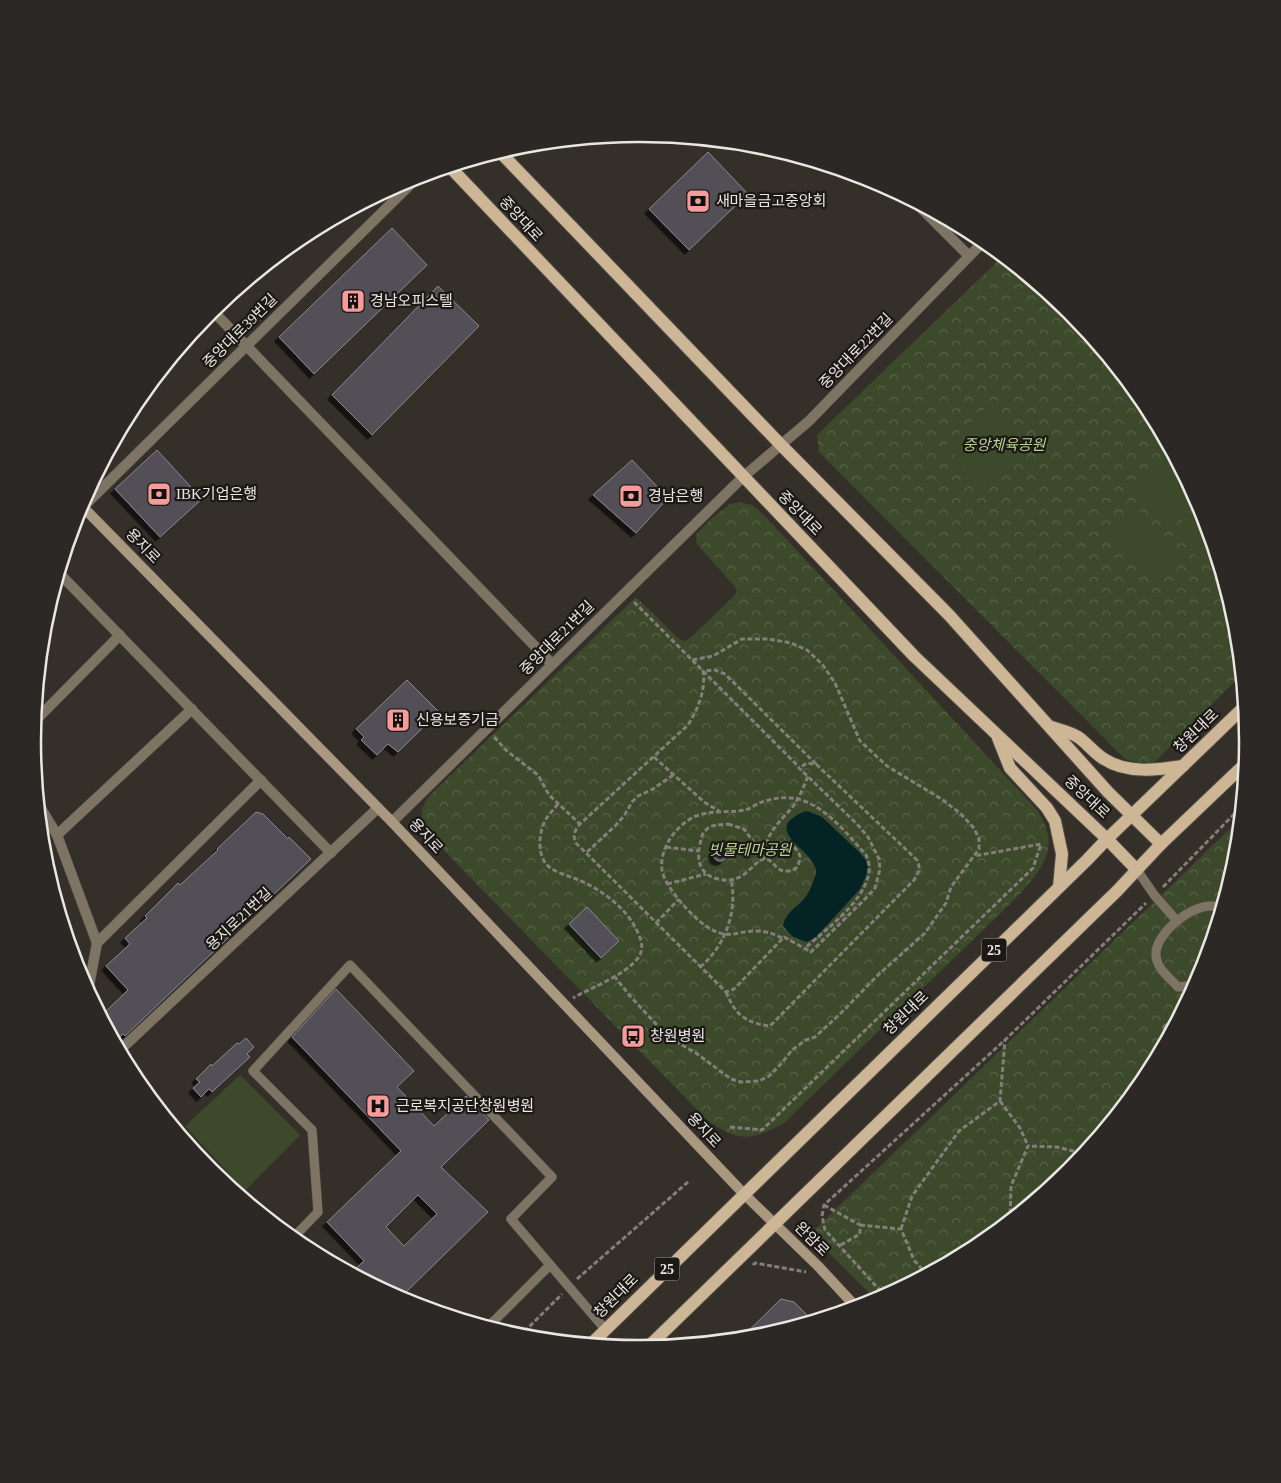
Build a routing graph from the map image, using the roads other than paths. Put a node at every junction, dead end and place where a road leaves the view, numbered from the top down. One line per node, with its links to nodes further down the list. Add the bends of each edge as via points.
1 (506, 158): 9 (main road, 중앙대로)
2 (455, 172): 10 (main road, 중앙대로)
3 (401, 192): 8 (street, 중앙대로39번길)
4 (931, 218): 6 (street)
5 (978, 247): 6 (street, 중앙대로22번길)
6 (969, 256): 9 (street, 중앙대로22번길, via 809,421)
7 (218, 317): 8 (street)
8 (246, 345): 11 (street, 중앙대로39번길); 15 (street)
9 (781, 445): 10 (street, 중앙대로22번길); 19 (main road, 중앙대로, via 949,615)
10 (743, 477): 15 (street, 중앙대로21번길); 20 (main road, 중앙대로, via 914,656)
11 (96, 493)
12 (87, 511): 24 (main road, 용지로)
13 (64, 578): 14 (street)
14 (120, 635): 16 (street); 18 (street)
15 (552, 664): 27 (street, 중앙대로21번길)
16 (192, 709): 23 (street); 28 (street)
17 (1239, 712): 21 (main road, 창원대로 / 25)
18 (42, 713)
19 (1049, 726): 21 (main road, via 1078,737 1116,765 1143,770); 26 (main road, 중앙대로)
20 (996, 733): 29 (main road, 중앙대로); 33 (main road, via 1010,768 1055,821 1062,854)
21 (1183, 766): 26 (main road, 창원대로 / 25)
22 (1239, 770): 30 (main road)
23 (261, 780): 31 (street); 36 (street)
24 (378, 808): 27 (main road, 용지로); 31 (street, 용지로21번길)
25 (46, 816): 28 (street)
26 (1132, 816): 29 (main road, 창원대로 / 25); 30 (main road, 중앙대로)
27 (392, 822): 40 (main road, 용지로)
28 (57, 835): 36 (street)
29 (1107, 839): 32 (main road, 중앙대로); 33 (main road, 창원대로 / 25)
30 (1162, 844): 32 (main road)
31 (332, 853): 39 (street, 용지로21번길)
32 (1137, 870): 35 (lane); 41 (main road)
33 (1059, 887): 40 (main road, 창원대로 / 25)
34 (1216, 906): 35 (lane, via 1198,907)
35 (1177, 921): 38 (lane, via 1159,940 1155,956 1161,970 1178,986)
36 (97, 943): 37 (street)
37 (90, 979)
38 (1188, 985)
39 (125, 1046)
40 (743, 1193): 41 (main road, 완암로); 46 (main road, 창원대로 / 25)
41 (775, 1223): 44 (main road, 완암로); 48 (main road)
42 (298, 1233): 43 (lane, via 318,1212 312,1130 253,1071 350,965 552,1176 511,1219)
43 (550, 1265): 45 (lane); 46 (lane)
44 (851, 1302)
45 (494, 1322)
46 (605, 1329): 47 (main road, 창원대로 / 25)
47 (595, 1339)
48 (655, 1340)

